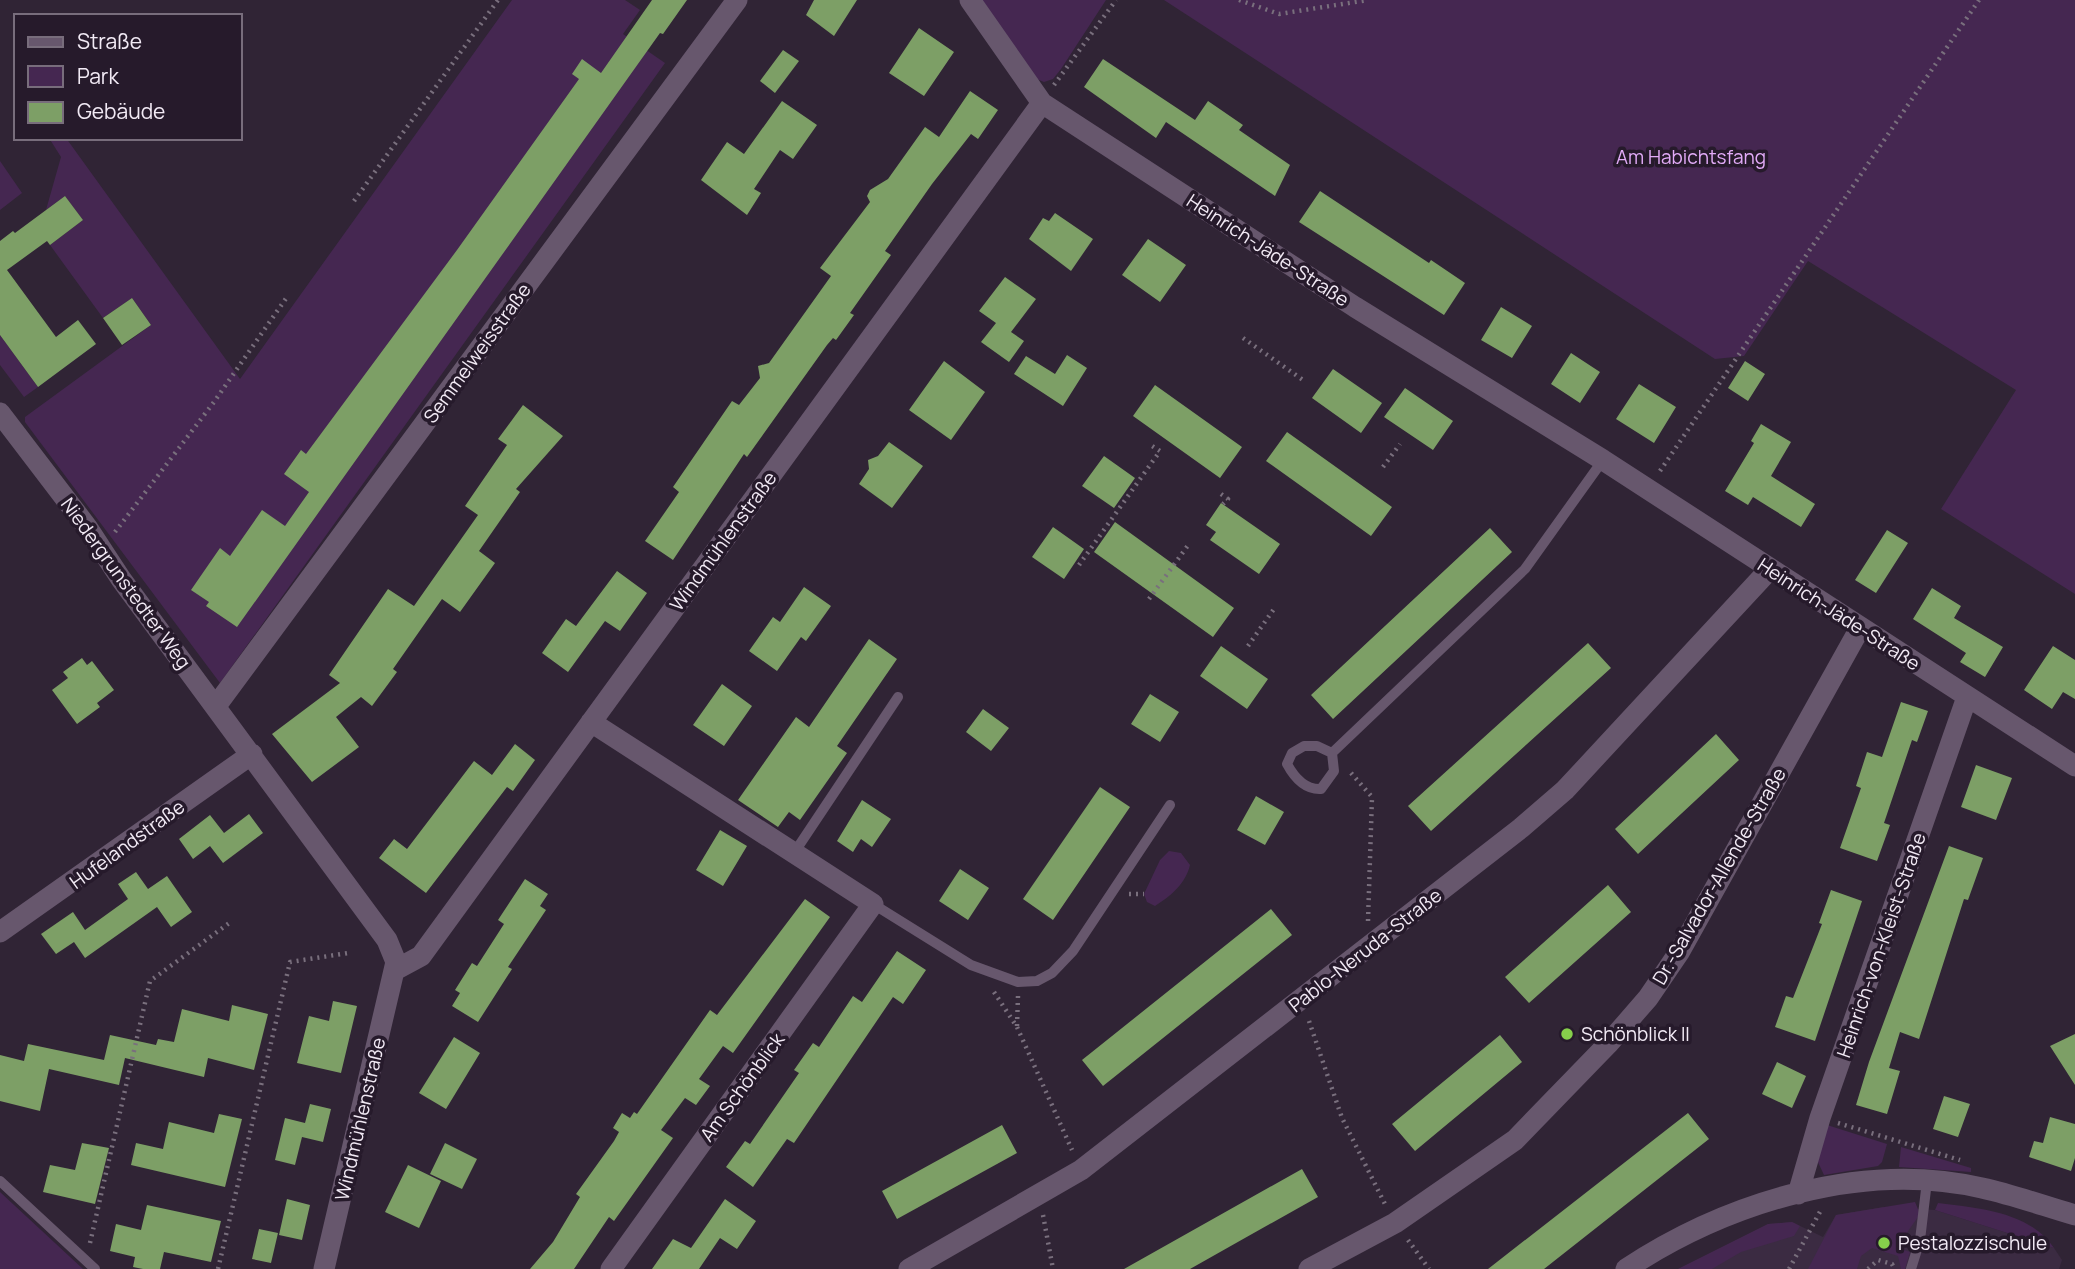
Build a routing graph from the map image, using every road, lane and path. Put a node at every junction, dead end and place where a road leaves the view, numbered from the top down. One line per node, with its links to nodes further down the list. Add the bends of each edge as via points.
1 (498, 0): 9 (path)
2 (737, 0): 31 (street, Semmelweisstraße)
3 (970, 0): 8 (street, Heinrich-Jäde-Straße)
4 (1116, 0): 8 (path)
5 (1239, 0): 6 (path, via 1279,13)
6 (1368, 0)
7 (1979, 0): 18 (path)
8 (1042, 103): 16 (street, Heinrich-Jäde-Straße, via 1355,307); 32 (street, Windmühlenstraße)
9 (354, 201)
10 (287, 297): 22 (path)
11 (1243, 338): 12 (path)
12 (1303, 380)
13 (0, 413): 22 (street, Niedergrunstedter Weg)
14 (1400, 444): 17 (path)
15 (1152, 446): 23 (path, via 1160,451)
16 (1603, 460): 18 (street, Heinrich-Jäde-Straße); 33 (lane, via 1525,569)
17 (1383, 467)
18 (1647, 489): 24 (street, Heinrich-Jäde-Straße)
19 (1221, 494): 20 (path, via 1228,499)
20 (1223, 504)
21 (1189, 544): 25 (path)
22 (102, 550): 31 (street, Niedergrunstedter Weg)
23 (1079, 565)
24 (1770, 569): 27 (street, Heinrich-Jäde-Straße); 41 (street, Pablo-Neruda-Straße, via 1565,790)
25 (1149, 599)
26 (1276, 606): 28 (path)
27 (1860, 628): 30 (street, Heinrich-Jäde-Straße); 57 (street, Dr.-Salvador-Allende-Straße, via 1717,887 1648,998 1515,1140)
28 (1248, 646)
29 (898, 697): 37 (lane)
30 (1967, 697): 35 (street, Heinrich-Jäde-Straße); 48 (street, Heinrich-von-Kleist-Straße)
31 (216, 706): 34 (street, Niedergrunstedter Weg)
32 (591, 722): 37 (street); 44 (street, Windmühlenstraße, via 421,956)
33 (1332, 753): 33 (lane, via 1334,771 1321,789 1303,784 1287,764 1304,746); 41 (path, via 1372,797)
34 (252, 754): 40 (street, Hufelandstraße); 44 (street, via 387,940)
35 (2075, 766)
36 (1170, 805): 43 (lane, via 1073,951 1052,973 1037,981 1018,982)
37 (794, 853): 38 (street)
38 (873, 904): 43 (lane); 62 (street, Am Schönblick)
39 (232, 921): 58 (path, via 150,981)
40 (0, 932)
41 (1367, 950): 46 (street, Pablo-Neruda-Straße)
42 (348, 953): 60 (path, via 290,962)
43 (971, 965): 47 (path)
44 (395, 970): 61 (street, Windmühlenstraße)
45 (1017, 998): 47 (path)
46 (1301, 1000): 57 (path, via 1342,1118); 63 (street, Pablo-Neruda-Straße, via 1081,1170)
47 (1017, 1027): 49 (path)
48 (1821, 1118): 50 (path); 54 (street, Heinrich-von-Kleist-Straße)
49 (1070, 1146)
50 (1962, 1161)
51 (0, 1181): 58 (lane)
52 (1927, 1181): 53 (street); 55 (street, via 1981,1188); 71 (lane, via 1920,1240)
53 (1834, 1186): 54 (street); 68 (path)
54 (1798, 1194): 67 (street, via 1735,1213 1667,1242)
55 (2075, 1216)
56 (1044, 1224): 64 (path)
57 (1399, 1229): 65 (street, Dr.-Salvador-Allende-Straße); 66 (path)
58 (86, 1261): 59 (lane)
59 (95, 1269)
60 (218, 1269)
61 (324, 1269)
62 (611, 1269)
63 (909, 1269)
64 (1053, 1269)
65 (1309, 1269)
66 (1429, 1269)
67 (1626, 1269)
68 (1789, 1269)
69 (1868, 1269): 70 (path, via 1878,1260)
70 (1894, 1269)
71 (1911, 1269)

